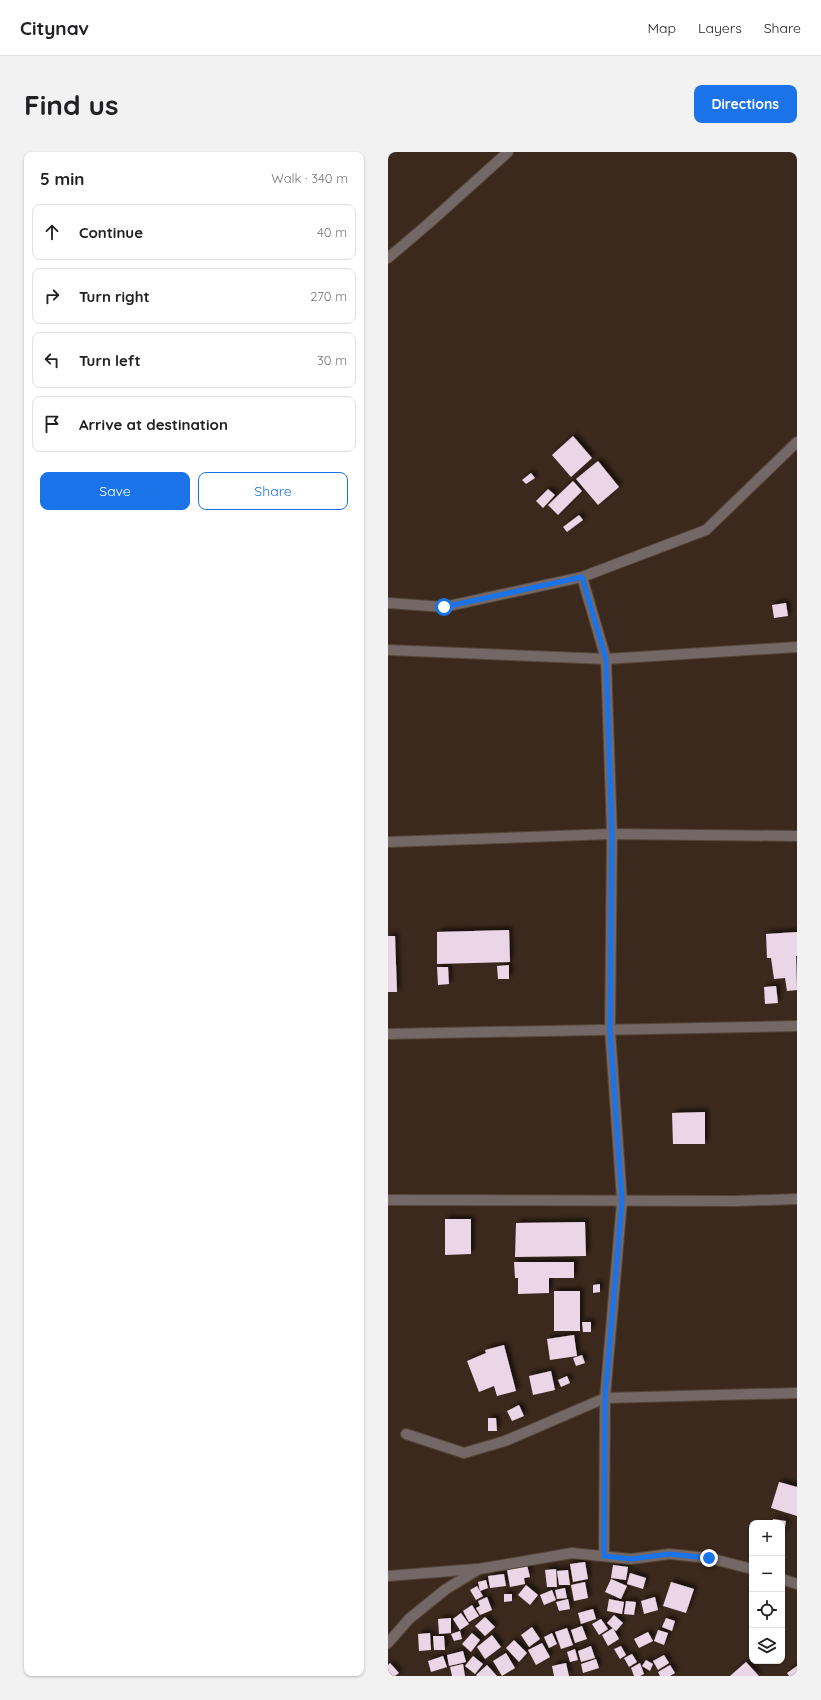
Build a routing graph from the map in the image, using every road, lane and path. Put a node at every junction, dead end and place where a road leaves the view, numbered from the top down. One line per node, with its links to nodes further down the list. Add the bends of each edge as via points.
1 (508, 152): 2 (street)
2 (388, 258)
3 (797, 442): 4 (street, via 706,530)
4 (582, 577): 5 (street, via 444,607); 8 (street)
5 (388, 603)
6 (797, 647): 8 (street)
7 (388, 650): 8 (street)
8 (606, 659): 9 (street)
9 (612, 834): 10 (street); 11 (street); 13 (street)
10 (797, 836)
11 (388, 842)
12 (797, 1026): 13 (street)
13 (610, 1030): 14 (street); 17 (street)
14 (388, 1034)
15 (797, 1199): 17 (street)
16 (388, 1200): 17 (street)
17 (622, 1201): 19 (street)
18 (797, 1393): 19 (street)
19 (605, 1398): 20 (street, via 505,1441 464,1453); 21 (street)
20 (406, 1434)
21 (604, 1556): 22 (street, via 631,1559 669,1554 709,1558); 23 (street, via 572,1553)
22 (749, 1568)
23 (479, 1569): 24 (street); 27 (street, via 446,1589 409,1619)
24 (388, 1576)
25 (785, 1580): 26 (street)
26 (797, 1584)
27 (388, 1643)

